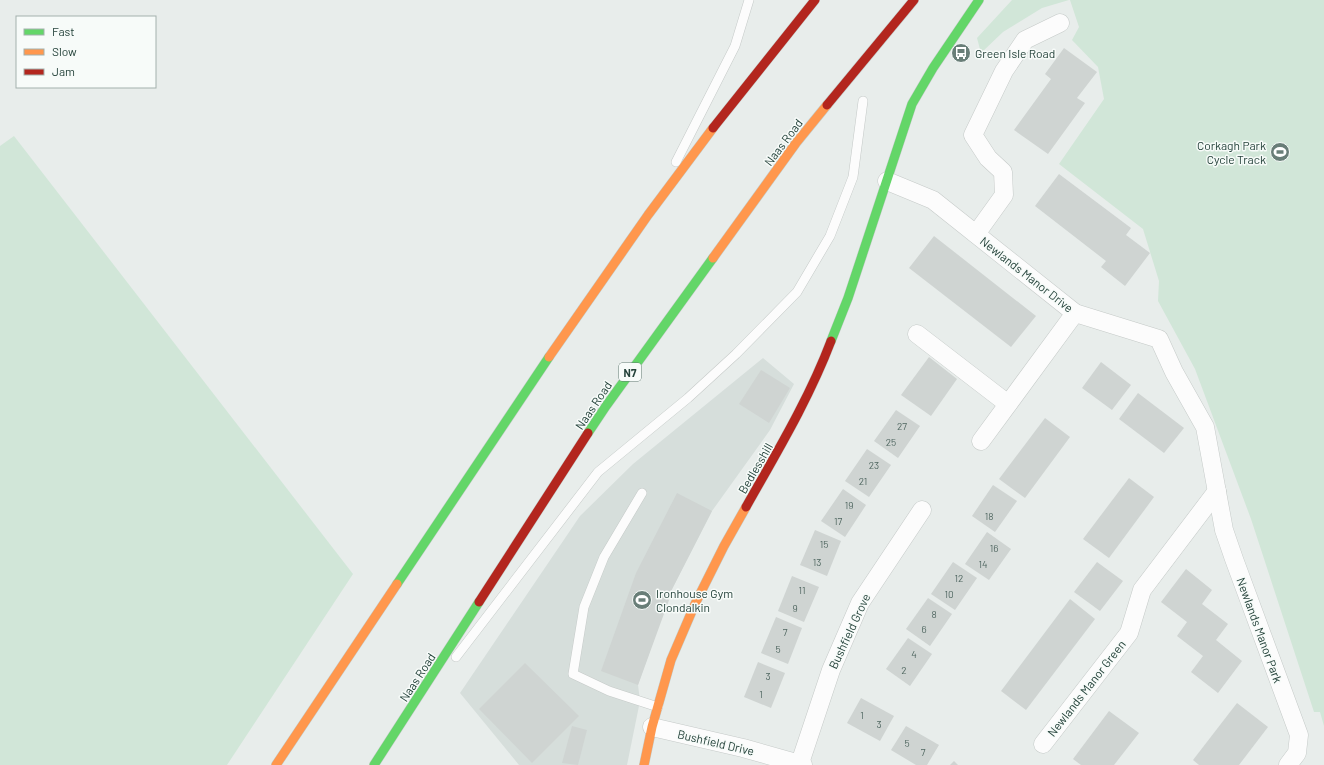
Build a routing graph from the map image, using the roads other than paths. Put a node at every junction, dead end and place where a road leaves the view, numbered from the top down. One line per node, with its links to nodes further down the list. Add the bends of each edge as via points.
1 (749, 0): 8 (lane, via 735,46)
2 (814, 0): 8 (main road, via 700,144)
3 (914, 0): 23 (main road, Naas Road / N7, via 796,144 606,406)
4 (979, 0): 7 (main road, via 912,104)
5 (1060, 23): 9 (street, via 1024,40 1004,71 972,134 988,158 1002,172 1004,194)
6 (863, 101): 17 (lane, via 853,177 830,236 797,292 693,393 598,472)
7 (887, 181): 9 (street, Newlands Manor Drive, via 933,200); 18 (main road, Bedlesshill, via 848,298 820,370 695,604 671,660)
8 (648, 215): 22 (main road, via 542,367)
9 (976, 234): 10 (street, Newlands Manor Drive)
10 (1075, 313): 12 (street); 14 (street, Newlands Manor Drive, via 1159,339 1205,427)
11 (916, 334): 12 (street)
12 (1008, 404): 13 (street)
13 (981, 441)
14 (1217, 491): 20 (street, Newlands Manor Green, via 1142,590 1128,634); 25 (street, Newlands Manor Park, via 1224,530 1299,735 1298,753)
15 (642, 493): 18 (lane, via 604,557 584,607 573,674 610,691)
16 (922, 510): 21 (street, Bushfield Grove, via 860,603 831,670)
17 (450, 664)
18 (658, 707): 19 (main road, Bedlesshill)
19 (652, 727): 21 (street, Bushfield Drive); 24 (main road, Bedlesshill)
20 (1043, 744)
21 (802, 764)
22 (276, 765)
23 (374, 765)
24 (644, 765)
25 (1288, 765)

